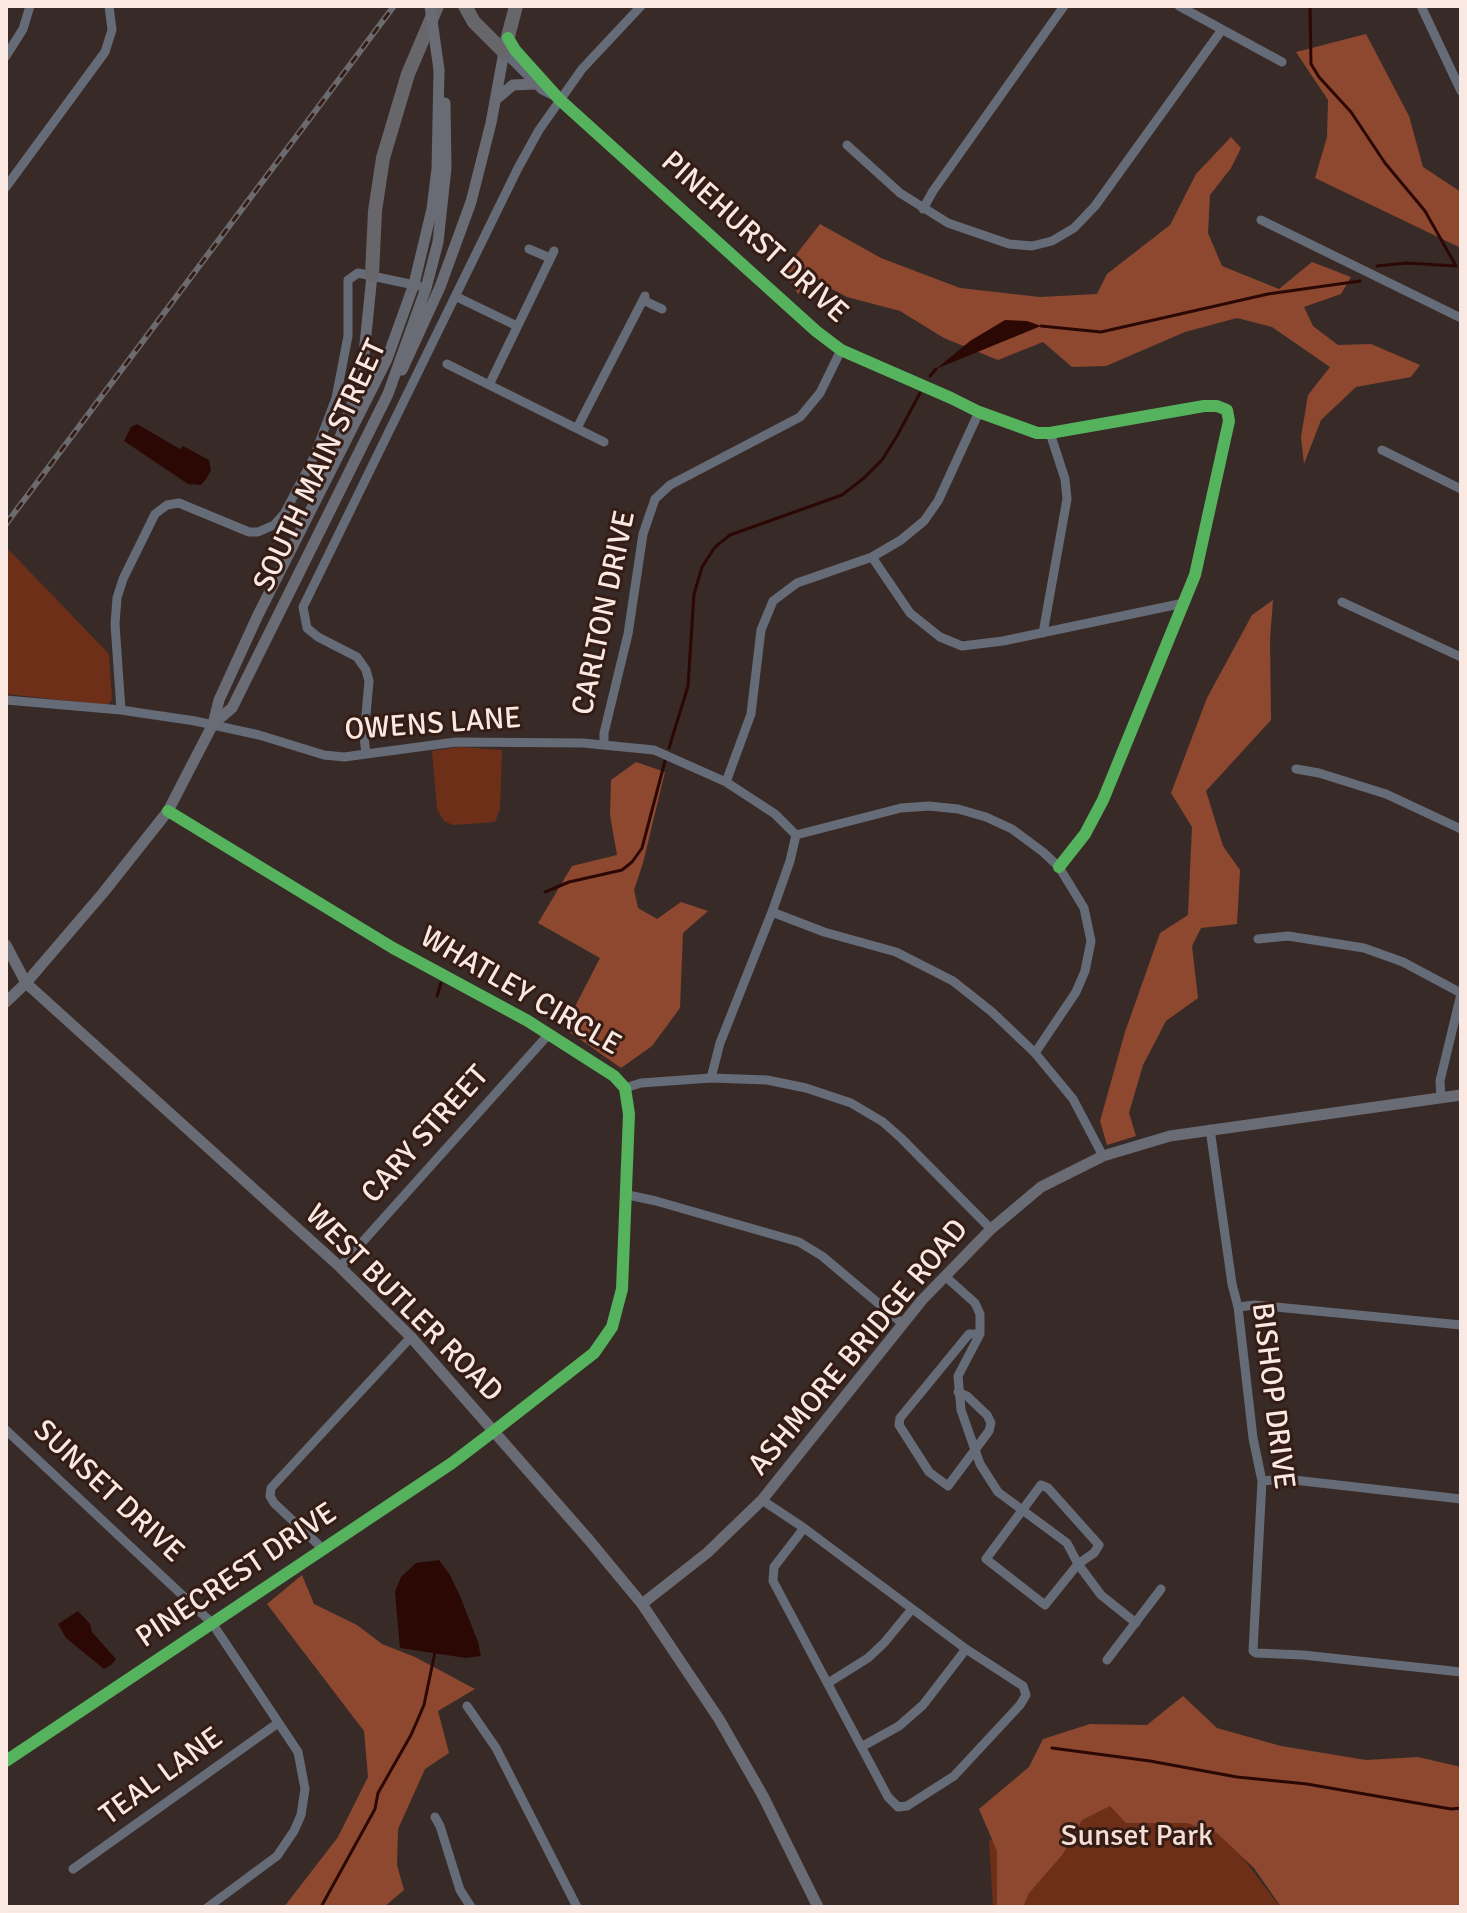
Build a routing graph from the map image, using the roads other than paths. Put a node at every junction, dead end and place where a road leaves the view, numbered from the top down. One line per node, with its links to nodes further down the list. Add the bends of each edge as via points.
1 (30, 6): 13 (street)
2 (109, 6): 21 (street, via 112,30 105,52)
3 (430, 6): 15 (main road, SOUTH MAIN STREET, bridge)
4 (437, 6): 25 (highway, via 408,74 383,158)
5 (465, 6): 12 (highway, via 474,22)
6 (516, 6): 12 (highway)
7 (641, 6): 19 (street)
8 (1064, 6): 22 (street)
9 (1179, 6): 11 (street)
10 (1421, 6): 17 (street)
11 (1221, 31): 14 (street); 22 (street, via 1095,206 1064,235 1039,245 1009,244)
12 (506, 45): 16 (street, PINEHURST DRIVE); 18 (main road); 19 (street, PINEHURST DRIVE)
13 (6, 56)
14 (1282, 62)
15 (439, 70): 26 (main road, SOUTH MAIN STREET, via 435,182); 27 (main road, SOUTH MAIN STREET, via 447,134 445,182)
16 (535, 84): 18 (main road, via 513,85); 19 (street, PINEHURST DRIVE)
17 (1461, 91)
18 (495, 100): 35 (main road, via 461,233 419,336)
19 (560, 100): 28 (street, via 518,168); 32 (street, PINEHURST DRIVE)
20 (847, 145): 22 (street)
21 (6, 187)
22 (923, 209)
23 (1261, 220): 30 (street)
24 (529, 249): 31 (street, via 552,254)
25 (372, 275): 26 (street); 42 (main road, via 357,387); 49 (street, via 358,273 348,280 348,336 336,398 313,459 280,519 265,530 249,532 179,503 167,505 153,518 117,598)
26 (414, 284): 27 (street); 42 (main road, SOUTH MAIN STREET, via 387,359)
27 (426, 288): 35 (main road, SOUTH MAIN STREET)
28 (457, 297): 31 (street); 52 (street, via 303,607 307,628 357,657 366,670)
29 (662, 309): 37 (street, via 644,298)
30 (1461, 318)
31 (517, 326): 34 (street)
32 (841, 350): 36 (street, PINEHURST DRIVE); 51 (street, CARLTON DRIVE, via 820,393 800,417 670,485 655,499 643,534)
33 (447, 364): 34 (street)
34 (490, 383): 37 (street)
35 (388, 394): 50 (main road, SOUTH MAIN STREET, via 232,708)
36 (979, 412): 38 (street, PINEHURST DRIVE); 43 (street, via 931,513)
37 (577, 428): 39 (street)
38 (1050, 433): 45 (street, PINEHURST DRIVE, via 1204,406 1227,410 1202,552); 46 (street, via 1067,499)
39 (604, 442)
40 (1382, 450): 41 (street)
41 (1461, 489)
42 (319, 491): 50 (main road, SOUTH MAIN STREET, via 219,700)
43 (872, 557): 46 (street, via 910,613 950,643 974,646); 54 (street, via 797,583 767,610 751,714)
44 (1342, 602): 47 (street)
45 (1184, 603): 46 (street); 58 (street, PINEHURST DRIVE, via 1103,800)
46 (1043, 633)
47 (1461, 657)
48 (6, 700): 49 (street, OWENS LANE)
49 (121, 710): 50 (street, OWENS LANE)
50 (213, 724): 52 (street, OWENS LANE, via 324,755); 55 (main road, SOUTH MAIN STREET)
51 (604, 744): 52 (street, OWENS LANE, via 456,742); 54 (street, OWENS LANE, via 654,750)
52 (366, 754)
53 (1296, 769): 56 (street, via 1386,794)
54 (726, 782): 57 (street, OWENS LANE, via 775,814)
55 (168, 811): 62 (main road, SOUTH MAIN STREET); 65 (street, WHATLEY CIRCLE)
56 (1461, 829)
57 (796, 835): 58 (street, via 901,808 950,808 1012,829); 59 (street)
58 (1059, 867): 66 (street, via 1087,916 1090,950 1076,992)
59 (772, 912): 66 (street, via 930,967 974,997); 67 (street)
60 (1258, 939): 63 (street, via 1288,936 1364,948)
61 (6, 945): 62 (main road)
62 (26, 983): 64 (main road, SOUTH MAIN STREET); 75 (main road, WEST BUTLER ROAD)
63 (1461, 993): 70 (street, via 1440,1081)
64 (6, 1002)
65 (548, 1035): 68 (street, WHATLEY CIRCLE, via 601,1066); 75 (street, CARY STREET)
66 (1035, 1053): 72 (street, via 1073,1099)
67 (711, 1078): 68 (street); 74 (street, via 785,1083 864,1110 901,1138)
68 (625, 1088): 73 (street, WHATLEY CIRCLE)
69 (1461, 1095): 70 (main road, ASHMORE BRIDGE ROAD)
70 (1441, 1098): 71 (main road, ASHMORE BRIDGE ROAD)
71 (1210, 1129): 72 (main road, ASHMORE BRIDGE ROAD); 77 (street, BISHOP DRIVE)
72 (1103, 1156): 74 (main road, ASHMORE BRIDGE ROAD, via 1041,1187)
73 (628, 1195): 78 (street, via 799,1242); 84 (street, WHATLEY CIRCLE, via 622,1289 608,1335 589,1358)
74 (991, 1229): 76 (main road, ASHMORE BRIDGE ROAD)
75 (340, 1267): 81 (main road, WEST BUTLER ROAD)
76 (946, 1277): 78 (main road, ASHMORE BRIDGE ROAD); 80 (street, via 975,1303)
77 (1238, 1307): 79 (street); 86 (street, BISHOP DRIVE)
78 (903, 1324): 88 (main road, ASHMORE BRIDGE ROAD)
79 (1461, 1325)
80 (980, 1334): 82 (street, via 958,1376); 85 (street, via 969,1334 899,1425 929,1472 948,1486)
81 (411, 1337): 84 (main road, WEST BUTLER ROAD); 91 (street, via 271,1488 274,1503)
82 (958, 1392): 85 (street); 85 (street, via 991,1423)
83 (6, 1430): 96 (street, SUNSET DRIVE)
84 (494, 1431): 91 (street, PINECREST DRIVE); 94 (main road, WEST BUTLER ROAD)
85 (975, 1448): 89 (street, via 998,1492)
86 (1262, 1481): 87 (street, via 1285,1479); 100 (street, BISHOP DRIVE, via 1253,1651)
87 (1461, 1499)
88 (762, 1500): 90 (street); 94 (main road, ASHMORE BRIDGE ROAD, via 707,1553)
89 (1022, 1510): 92 (street, via 1067,1543); 92 (street, via 1041,1485 1048,1488 1099,1545); 92 (street, via 986,1559 1045,1605)
90 (804, 1528): 95 (street); 101 (street, via 774,1567 773,1581)
91 (323, 1549): 96 (street, PINECREST DRIVE)
92 (1078, 1564): 97 (street, via 1101,1595)
93 (1161, 1589): 97 (street)
94 (642, 1604): 111 (main road, WEST BUTLER ROAD, via 743,1758)
95 (912, 1609): 98 (street); 101 (street, via 868,1658)
96 (212, 1623): 103 (street, SUNSET DRIVE); 105 (street, PINECREST DRIVE)
97 (1136, 1623): 99 (street)
98 (966, 1649): 104 (street, via 923,1705); 104 (street, via 1023,1686 1026,1695 954,1776 898,1807)
99 (1107, 1660)
100 (1461, 1672)
101 (828, 1683): 104 (street)
102 (467, 1706): 110 (street, via 496,1748)
103 (278, 1723): 107 (street, TEAL LANE); 108 (street, SUNSET DRIVE, via 303,1767 298,1823 277,1856)
104 (863, 1746)
105 (6, 1761)
106 (435, 1817): 109 (street)
107 (73, 1869)
108 (208, 1907)
109 (471, 1907)
110 (577, 1907)
111 (818, 1907)

